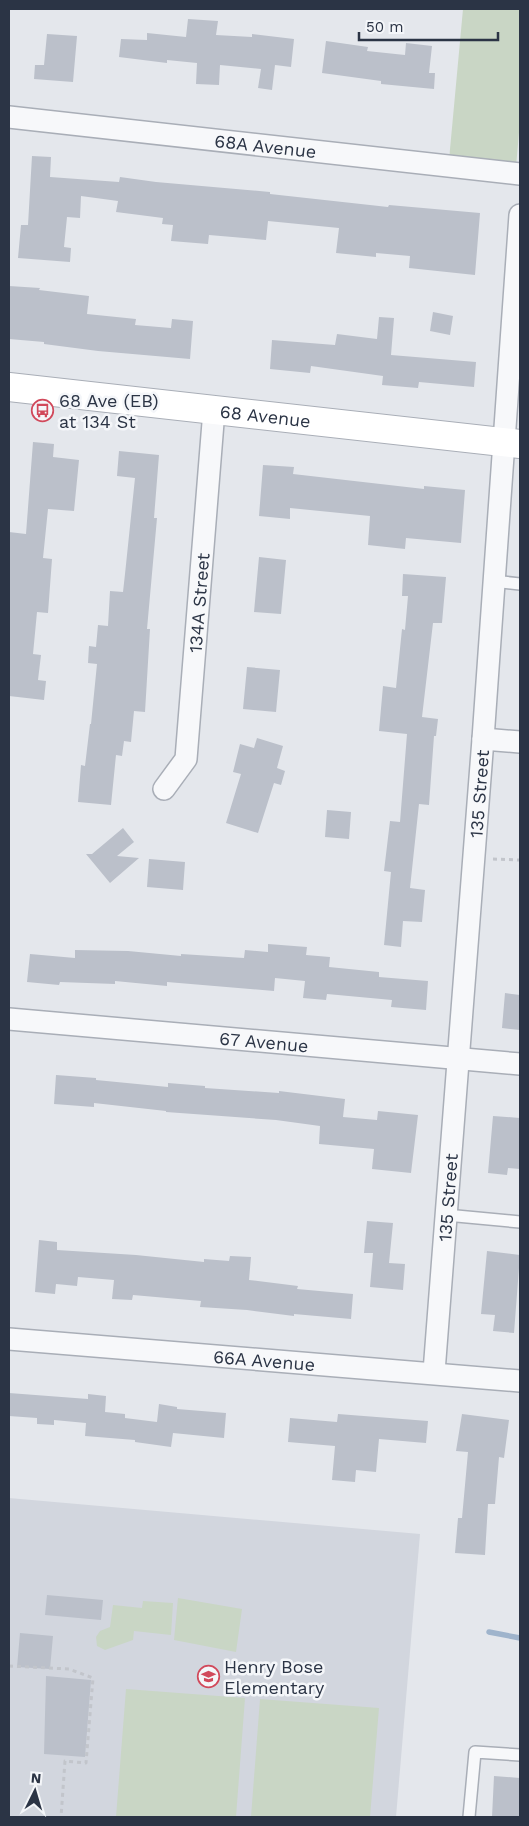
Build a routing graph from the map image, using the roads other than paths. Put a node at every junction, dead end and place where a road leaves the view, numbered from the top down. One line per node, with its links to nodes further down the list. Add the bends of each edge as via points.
1 (9, 117): 2 (street, 68A Avenue)
2 (520, 174)
3 (520, 215): 6 (street, 135 Street)
4 (9, 387): 5 (street, 68 Avenue)
5 (214, 410): 6 (street, 68 Avenue); 11 (street, 134A Street, via 186,759)
6 (512, 444): 7 (street, 135 Street)
7 (493, 581): 8 (lane); 9 (street, 135 Street)
8 (520, 584)
9 (483, 739): 10 (street); 13 (street, 135 Street)
10 (520, 742)
11 (164, 788)
12 (9, 1019): 13 (street, 67 Avenue)
13 (457, 1059): 14 (street, 67 Avenue); 15 (street, 135 Street)
14 (520, 1064)
15 (446, 1215): 16 (lane); 18 (street, 135 Street)
16 (520, 1222)
17 (9, 1339): 18 (street, 66A Avenue)
18 (434, 1372): 19 (street, 66A Avenue)
19 (520, 1380)
20 (520, 1756): 21 (lane, via 475,1752)
21 (469, 1817)

